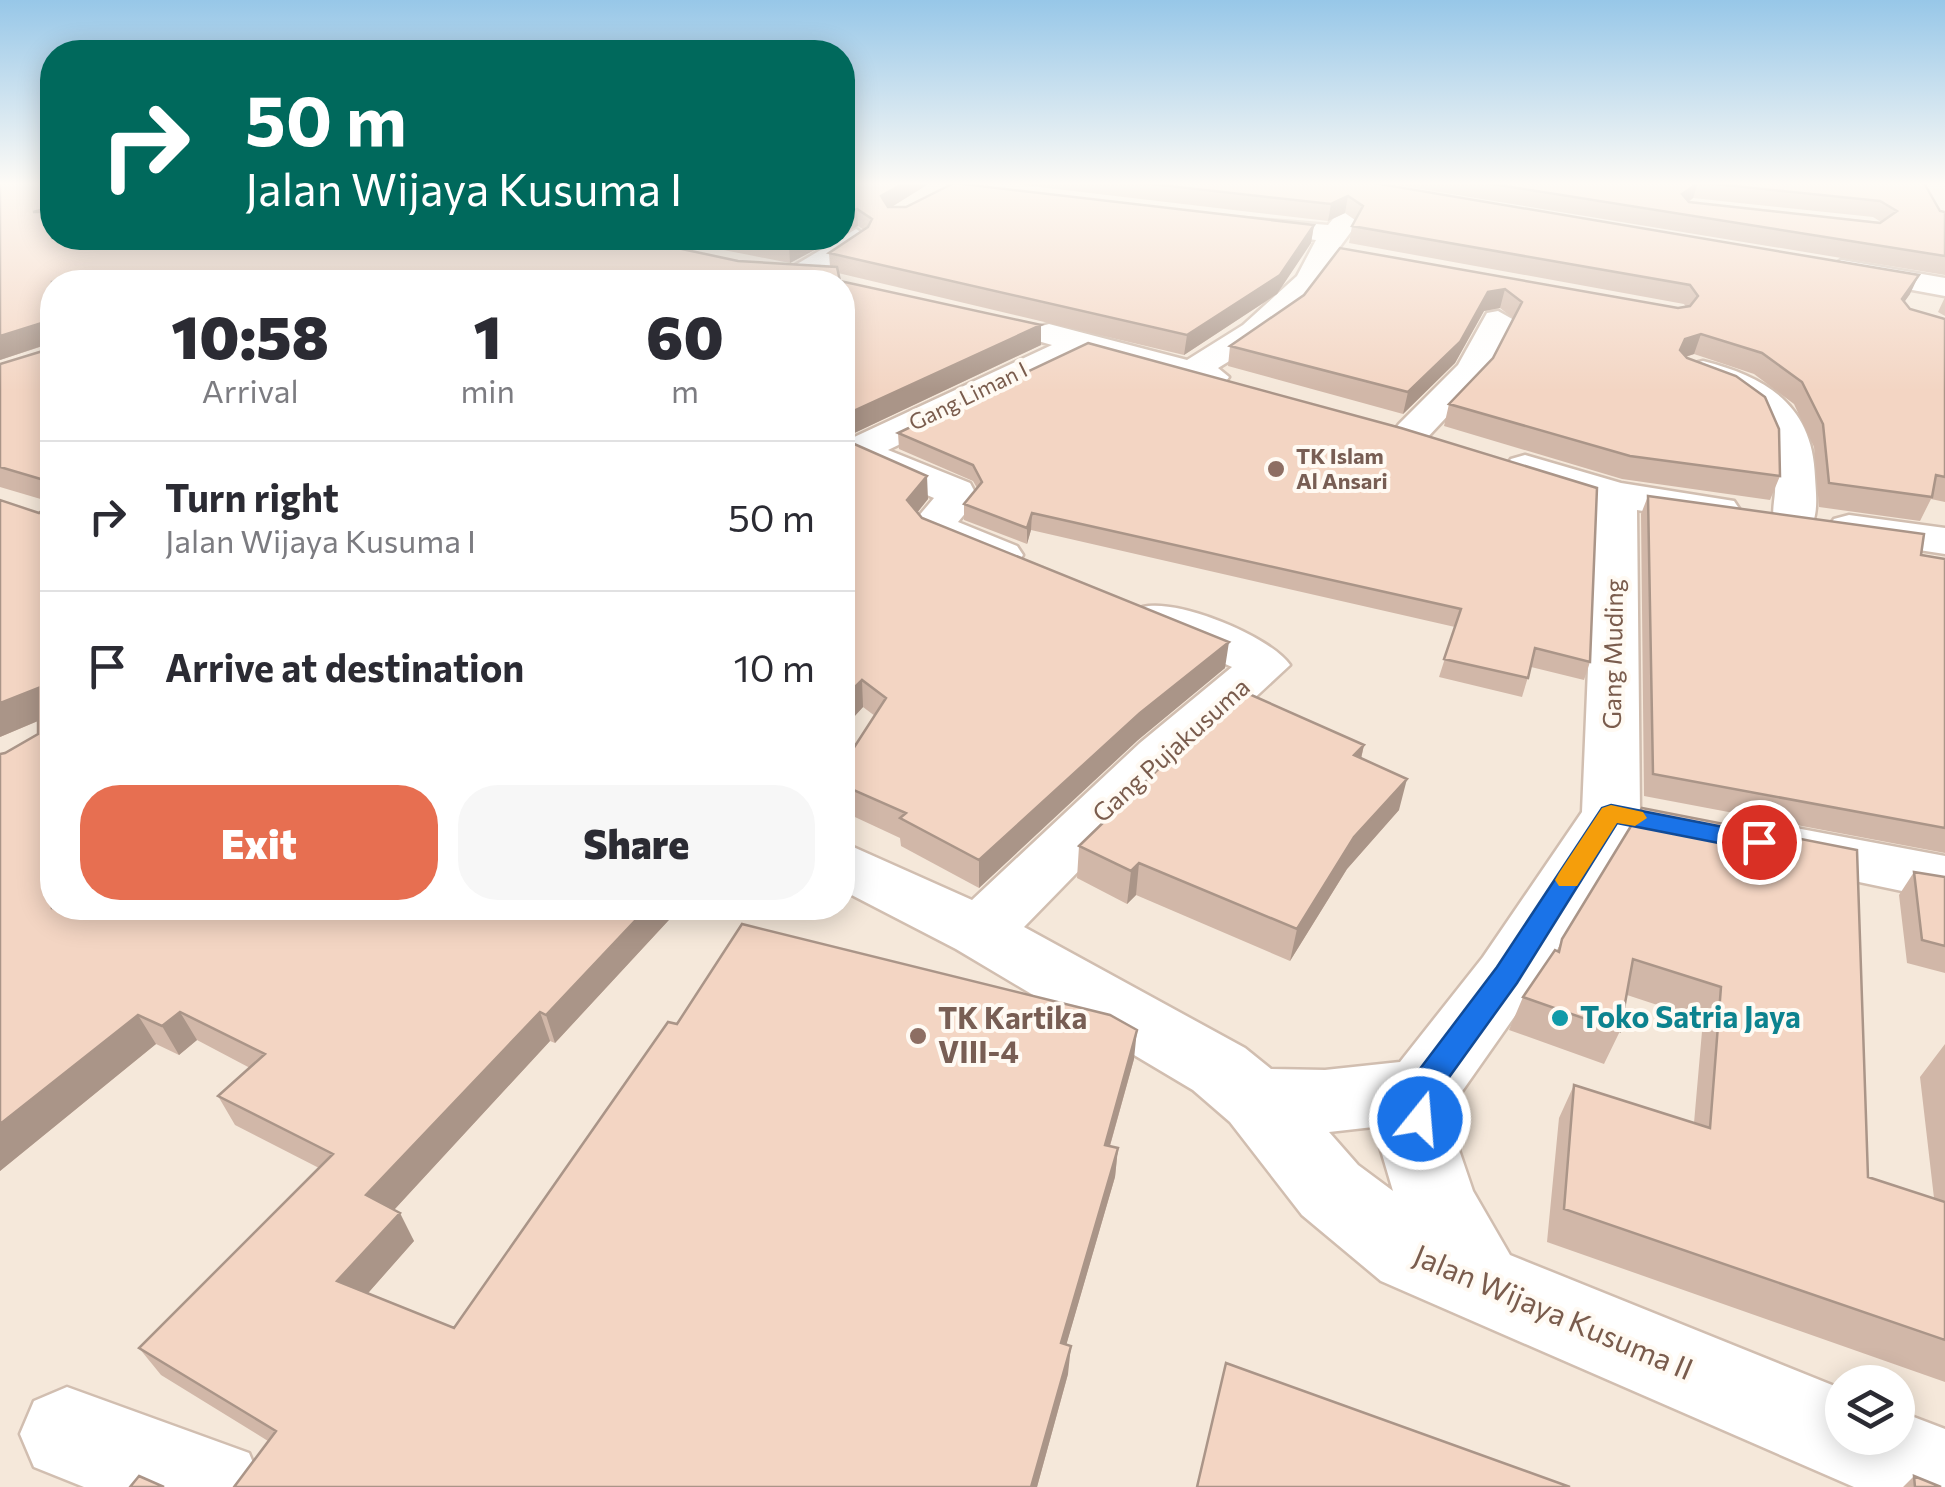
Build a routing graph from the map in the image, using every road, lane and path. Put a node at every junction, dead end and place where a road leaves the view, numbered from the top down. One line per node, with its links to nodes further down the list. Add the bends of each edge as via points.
1 (834, 252): 6 (street)
2 (1324, 252): 13 (street, via 1310,280 1254,332)
3 (1347, 252): 4 (street)
4 (1358, 258)
5 (1812, 264): 7 (street)
6 (809, 270)
7 (1941, 286): 8 (street)
8 (1915, 315)
9 (1498, 320): 16 (street, via 1472,370)
10 (1011, 326): 11 (street)
11 (1084, 342): 13 (street); 18 (street, Gang Liman I)
12 (1694, 368): 21 (street, via 1750,388 1785,417 1797,461)
13 (1190, 371): 14 (street)
14 (1246, 386)
15 (1375, 422): 16 (street)
16 (1412, 432): 17 (street)
17 (1449, 444)
18 (858, 447): 23 (street, via 954,492 957,498 934,524 938,530)
19 (1486, 455): 20 (street)
20 (1616, 495): 21 (street); 25 (street, Gang Muding)
21 (1794, 520): 22 (street)
22 (1945, 541)
23 (1048, 574)
24 (1121, 602): 28 (street, Gang Pujakusuma, via 1266,665 1160,755)
25 (1666, 824): 27 (street); 29 (street, via 1507,975)
26 (855, 870): 28 (street, Jalan Wijaya Kusuma II)
27 (1945, 878)
28 (980, 932): 30 (street, Jalan Wijaya Kusuma II, via 1220,1069)
29 (1421, 1091): 30 (street); 31 (street, via 1419,1148 1437,1204)
30 (1256, 1100): 31 (street, Jalan Wijaya Kusuma II, via 1302,1162 1373,1228 1410,1254)
31 (1482, 1287): 32 (street, Jalan Wijaya Kusuma II)
32 (1825, 1428)
33 (67, 1434): 36 (street)
34 (1890, 1455): 35 (street, Jalan Wijaya Kusuma II)
35 (1945, 1478)
36 (215, 1487)

